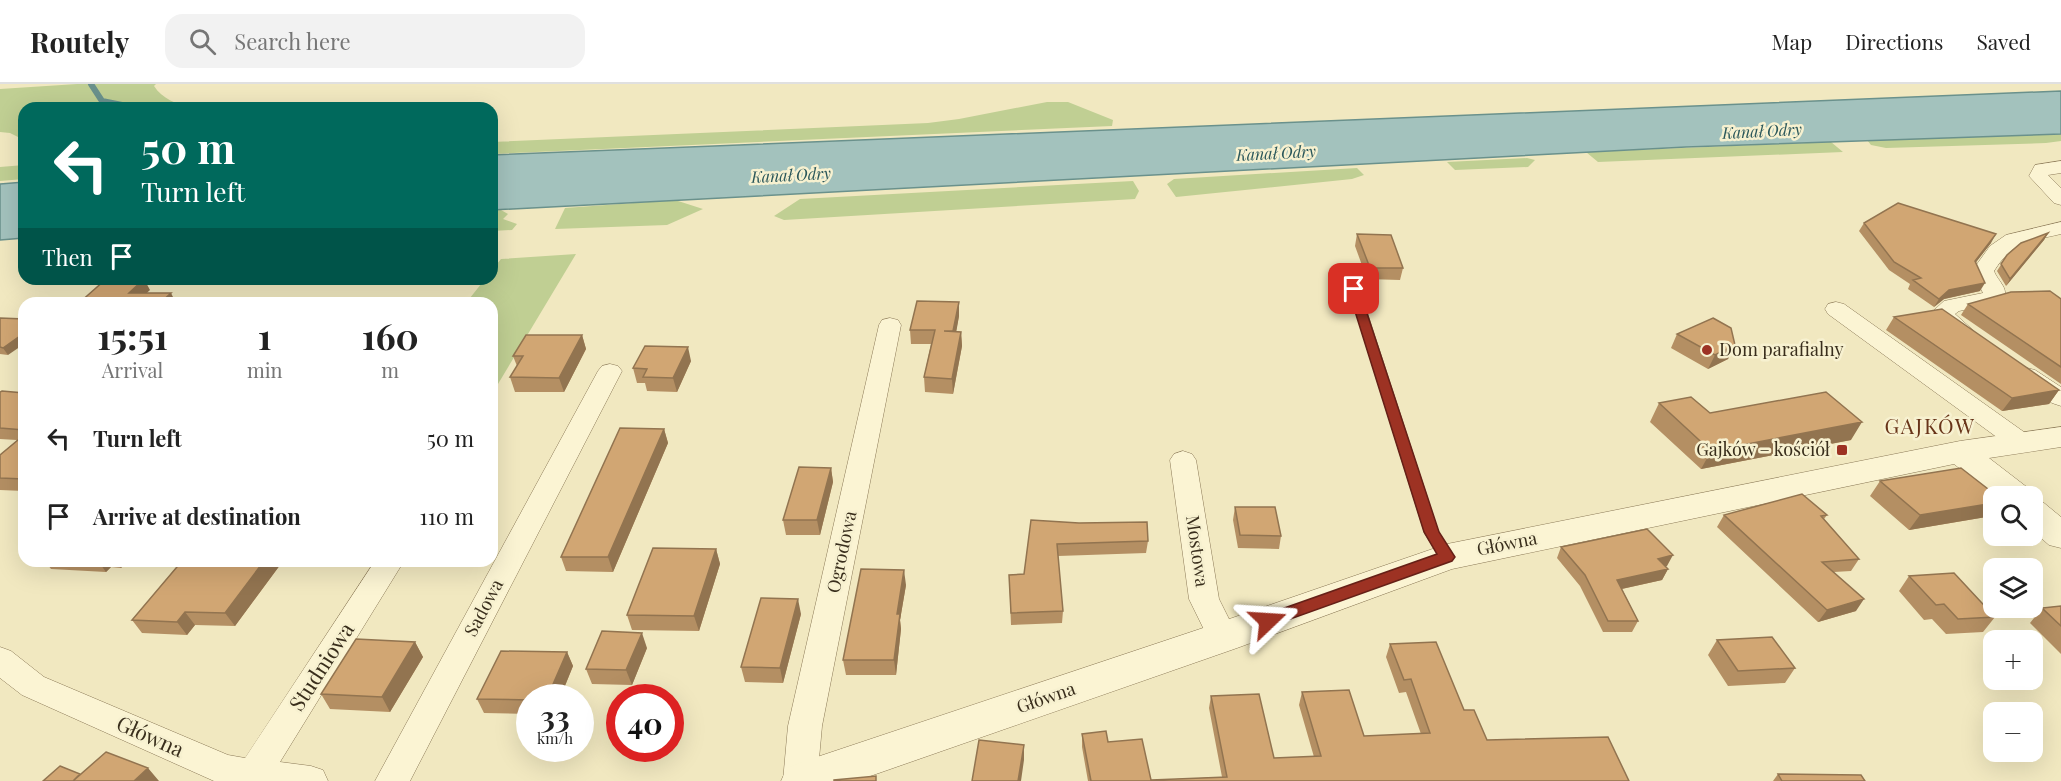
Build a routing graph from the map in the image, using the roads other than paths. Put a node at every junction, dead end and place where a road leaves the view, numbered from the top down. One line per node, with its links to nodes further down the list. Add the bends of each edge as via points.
1 (2061, 167): 2 (street, via 2042,169 2038,176)
2 (2061, 199)
3 (2061, 228): 7 (street, via 2013,239 1997,250 1983,271 1994,288 1994,297 1952,306 1941,314)
4 (1354, 289): 18 (lane, via 1432,532)
5 (1836, 309): 12 (street)
6 (890, 325): 25 (street, Ogrodowa, via 805,726)
7 (1979, 342)
8 (2006, 361): 10 (street)
9 (610, 371): 24 (street, Sadowa)
10 (2061, 398)
11 (2061, 437): 12 (street, Główna)
12 (2022, 442): 13 (street, Główna)
13 (1960, 453): 15 (street); 18 (street, Główna)
14 (1183, 460): 20 (street, Mostowa, via 1204,598)
15 (2003, 486)
16 (2043, 520): 17 (street)
17 (2061, 536)
18 (1447, 557): 20 (street, Główna)
19 (386, 567): 22 (street, Studniowa)
20 (1223, 637): 25 (street, Główna)
21 (0, 660): 22 (street, Główna, via 33,686 225,770)
22 (254, 773): 23 (street, Główna)
23 (311, 781)
24 (392, 781)
25 (801, 781)

